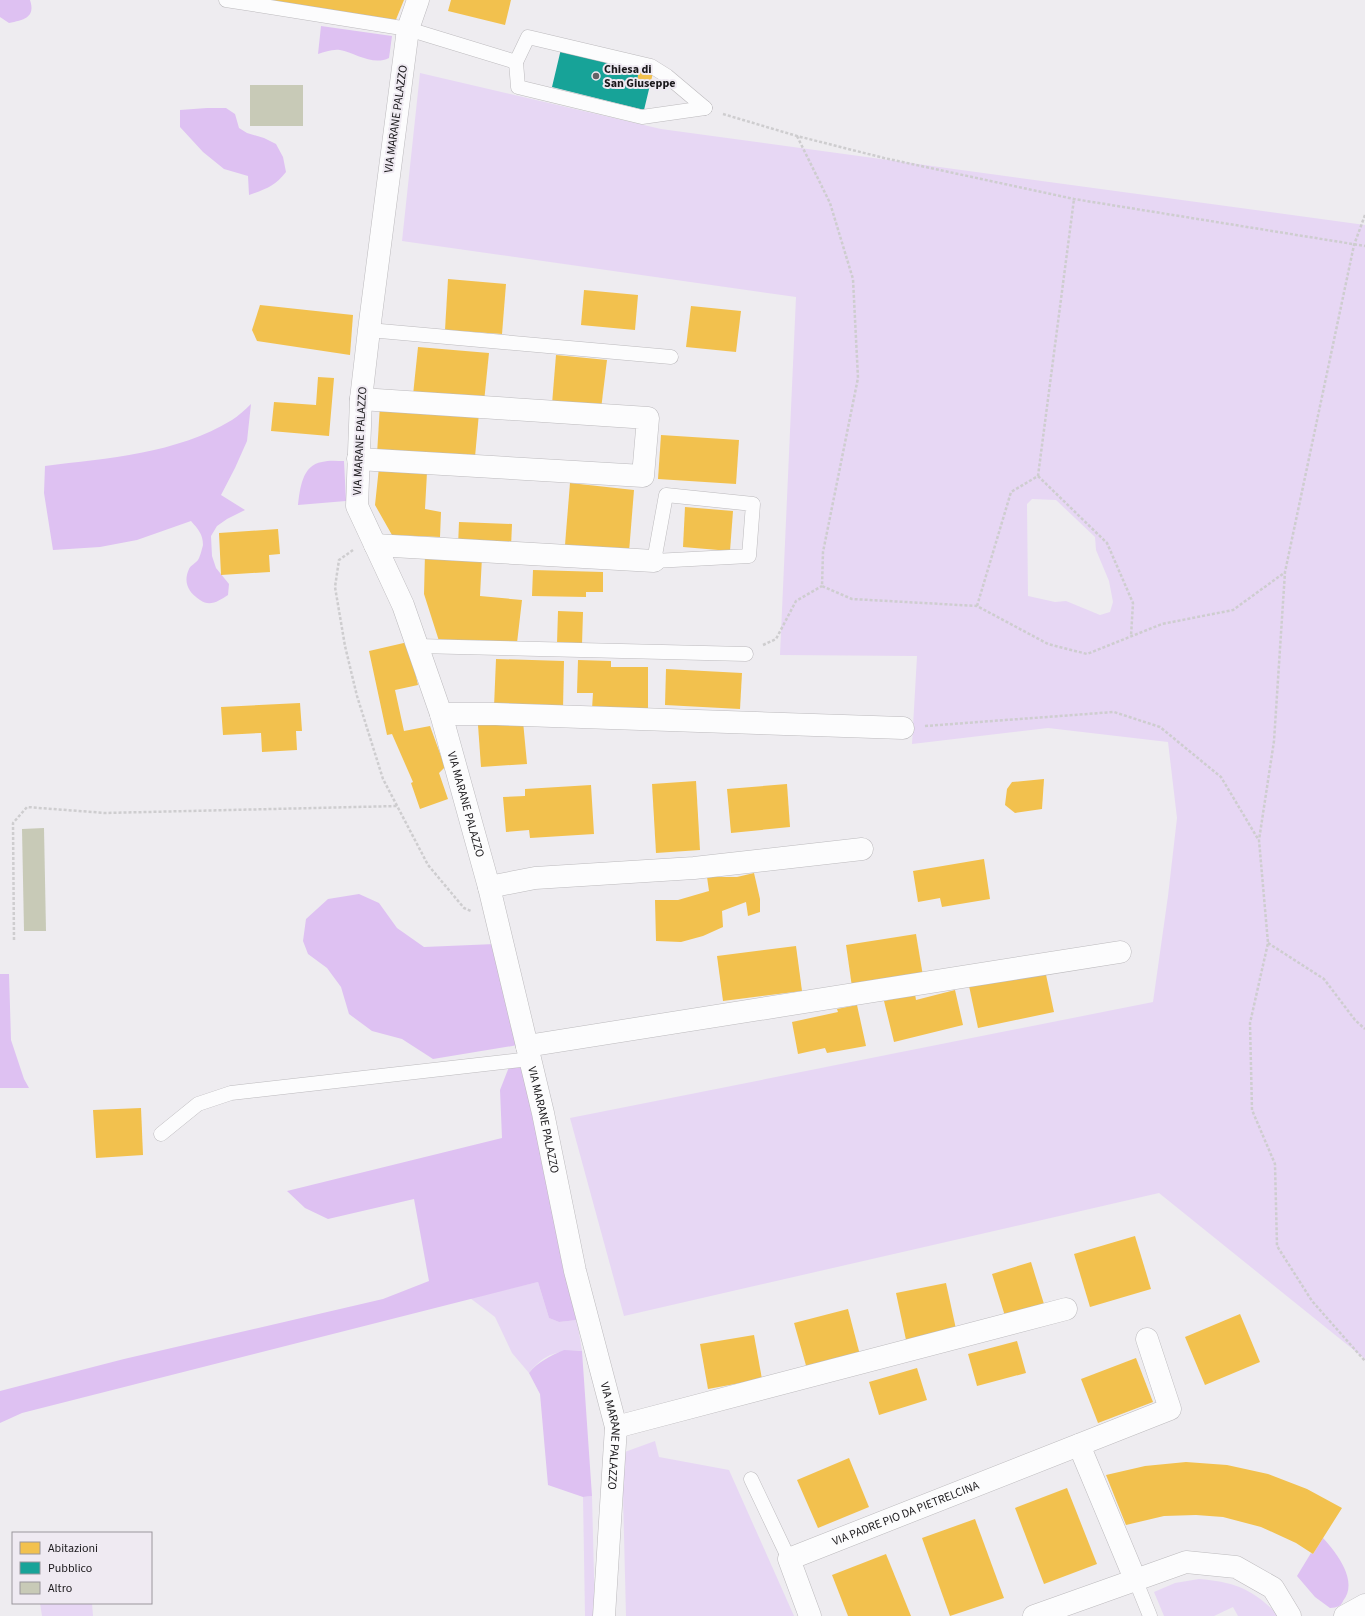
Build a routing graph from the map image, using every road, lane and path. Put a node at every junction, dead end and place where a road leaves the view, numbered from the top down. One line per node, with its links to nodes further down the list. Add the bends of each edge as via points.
1 (226, 0): 3 (lane)
2 (418, 0): 3 (street, VIA MARANE PALAZZO)
3 (408, 29): 4 (lane); 11 (street, VIA MARANE PALAZZO)
4 (516, 62): 5 (lane, via 518,87 642,117); 5 (lane, via 528,37 651,66)
5 (705, 108): 6 (path)
6 (797, 136): 7 (path, via 884,158); 19 (path, via 830,203 853,279 858,378 823,552)
7 (1074, 199): 9 (path); 15 (path)
8 (1365, 215): 9 (path)
9 (1354, 245): 10 (path); 18 (path)
10 (1365, 246)
11 (368, 330): 12 (lane); 13 (street, VIA MARANE PALAZZO)
12 (671, 357)
13 (361, 398): 14 (street, VIA MARANE PALAZZO); 14 (street, via 648,418 643,476)
14 (358, 459): 16 (street, VIA MARANE PALAZZO, via 357,506)
15 (1038, 476): 20 (path, via 1011,492); 21 (path, via 1107,543 1133,603)
16 (375, 545): 17 (street); 22 (street, VIA MARANE PALAZZO, via 403,605); 26 (path, via 356,548 339,560 335,587 357,696 383,779)
17 (654, 561): 17 (lane, via 749,556 753,504 666,495)
18 (1285, 572): 21 (path, via 1233,610 1162,624); 27 (path, via 1274,741)
19 (822, 586): 20 (path, via 852,600); 23 (path, via 796,601 776,639)
20 (977, 606): 21 (path, via 1048,644 1087,654)
21 (1131, 637)
22 (417, 646): 23 (lane); 24 (street, VIA MARANE PALAZZO)
23 (746, 654)
24 (441, 714): 25 (street); 29 (street, VIA MARANE PALAZZO)
25 (902, 728): 27 (path, via 1114,712 1160,727 1221,777)
26 (398, 806): 30 (path, via 428,865 464,908); 31 (path, via 105,813 27,807 13,823)
27 (1259, 840): 32 (path)
28 (862, 849): 29 (street, via 694,868 535,878)
29 (489, 887): 30 (street, VIA MARANE PALAZZO)
30 (496, 918): 35 (street, VIA MARANE PALAZZO)
31 (14, 940)
32 (1268, 943): 34 (path, via 1324,979 1355,1020); 39 (path, via 1250,1023 1252,1110 1275,1164 1277,1246 1312,1301)
33 (1120, 952): 35 (street)
34 (1365, 1029)
35 (528, 1052): 36 (lane, via 231,1094 198,1104); 40 (street, VIA MARANE PALAZZO, via 543,1113 574,1271)
36 (161, 1134)
37 (1066, 1309): 40 (street)
38 (1147, 1339): 41 (street, VIA PADRE PIO DA PIETRELCINA, via 1170,1409)
39 (1365, 1361)
40 (616, 1427): 46 (street, VIA MARANE PALAZZO)
41 (1079, 1445): 43 (street, VIA PADRE PIO DA PIETRELCINA); 44 (street)
42 (751, 1479): 43 (lane)
43 (790, 1560): 47 (street)
44 (1135, 1579): 48 (street); 49 (lane); 50 (street, via 1186,1562 1236,1567 1273,1588)
45 (1365, 1605): 51 (street)
46 (604, 1616)
47 (810, 1616)
48 (1034, 1616)
49 (1150, 1616)
50 (1290, 1616)
51 (1345, 1616)

